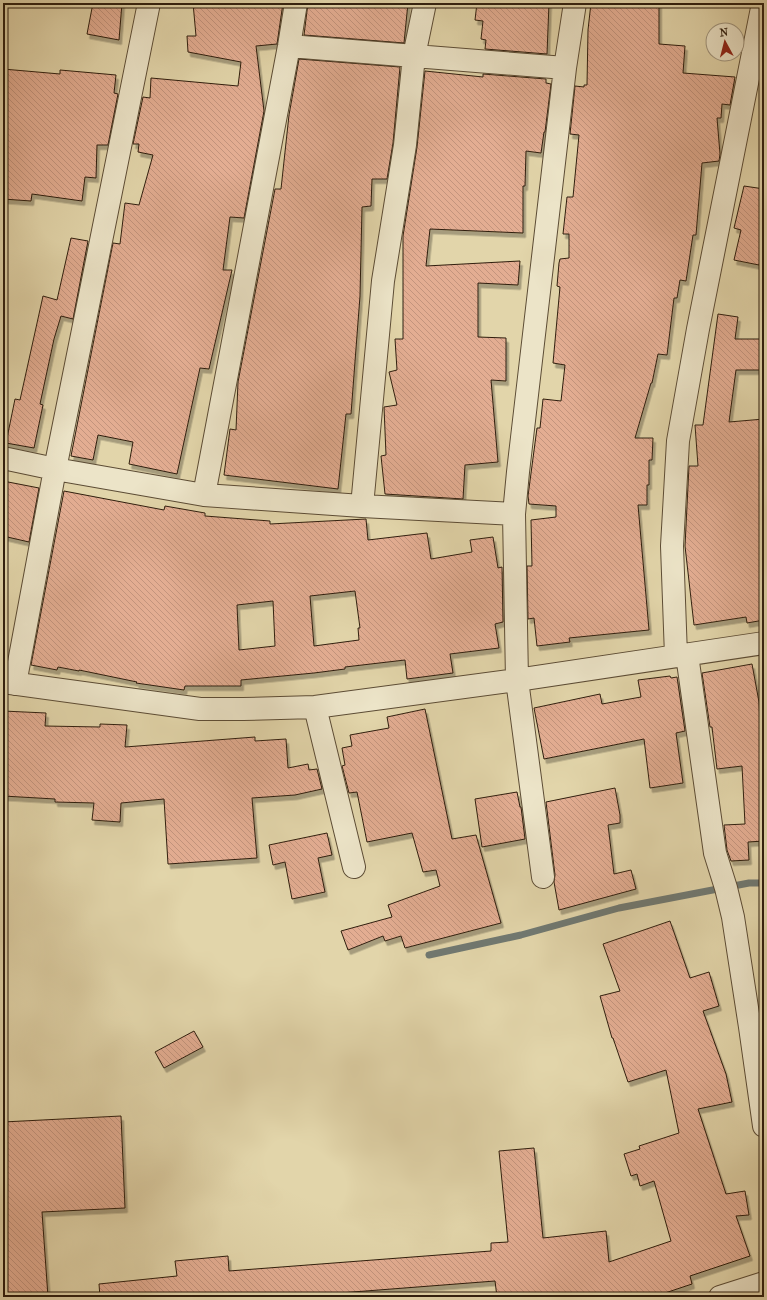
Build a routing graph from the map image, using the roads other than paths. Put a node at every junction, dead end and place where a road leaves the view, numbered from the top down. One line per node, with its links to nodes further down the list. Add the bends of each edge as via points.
1 (149, 3): 10 (street)
2 (296, 3): 6 (street)
3 (425, 3): 7 (street)
4 (575, 3): 8 (street)
5 (763, 3): 15 (street, via 678,441 672,546)
6 (289, 46): 7 (street); 11 (street)
7 (414, 56): 8 (street); 12 (street, via 406,146 383,281)
8 (565, 68): 13 (street)
9 (3, 458): 10 (street)
10 (55, 469): 11 (street); 17 (street)
11 (204, 495): 12 (street)
12 (362, 506): 13 (street)
13 (514, 514): 16 (street)
14 (764, 643): 15 (street)
15 (682, 656): 16 (street); 21 (street, via 713,840)
16 (517, 680): 18 (street); 20 (street)
17 (9, 683): 18 (street, via 200,709)
18 (315, 707): 19 (street)
19 (354, 867)
20 (543, 878)
21 (757, 1024): 22 (street)
22 (764, 1126)
23 (764, 1283): 24 (street)
24 (720, 1297)

